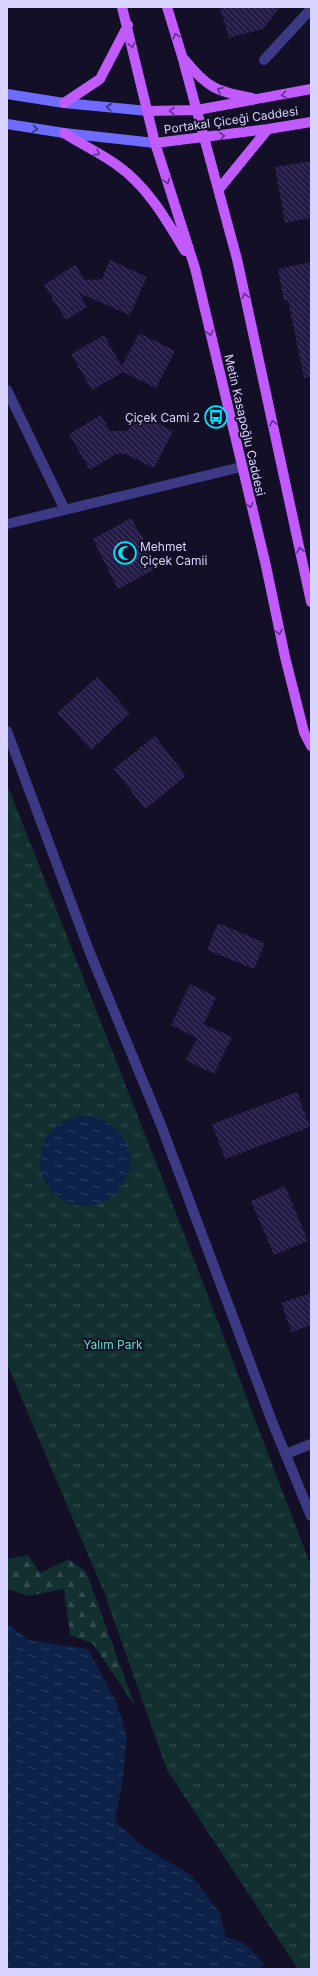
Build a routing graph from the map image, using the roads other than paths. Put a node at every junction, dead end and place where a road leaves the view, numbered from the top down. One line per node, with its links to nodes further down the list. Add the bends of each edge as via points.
1 (122, 7): 4 (main road, Metin Kasapoğlu Caddesi)
2 (167, 7): 5 (main road, one-way to 2)
3 (311, 9): 6 (street)
4 (128, 25): 10 (main road, via 100,79); 12 (main road, Metin Kasapoğlu Caddesi, one-way to 12)
5 (182, 56): 9 (main road, one-way to 5, via 222,93 198,77); 11 (main road)
6 (264, 60)
7 (311, 89): 9 (main road, Portakal Çiceği Caddesi, one-way to 9)
8 (7, 94): 10 (street)
9 (258, 99): 11 (main road, Portakal Çiceği Caddesi)
10 (64, 102): 12 (street, one-way to 10)
11 (197, 110): 12 (main road, Portakal Çiceği Caddesi, one-way to 12); 17 (main road)
12 (148, 111): 18 (main road, Metin Kasapoğlu Caddesi)
13 (311, 122): 15 (main road, Portakal Çiceği Caddesi)
14 (7, 124): 16 (street, one-way to 16)
15 (268, 129): 17 (main road, Portakal Çiceği Caddesi, one-way to 15); 19 (main road)
16 (64, 133): 18 (street); 20 (main road, one-way to 20, via 117,166 141,186 162,212)
17 (204, 138): 18 (main road, Portakal Çiceği Caddesi); 19 (main road)
18 (155, 143): 20 (main road, Metin Kasapoğlu Caddesi, one-way to 20)
19 (219, 189): 25 (main road, one-way to 19, via 237,259)
20 (195, 268): 22 (main road, Metin Kasapoğlu Caddesi, one-way to 22)
21 (7, 390): 23 (street)
22 (241, 467): 23 (street); 27 (main road, Metin Kasapoğlu Caddesi, one-way to 27, via 294,693 304,732)
23 (65, 510): 24 (street)
24 (7, 524)
25 (311, 602)
26 (7, 731): 29 (street, via 90,953 161,1125)
27 (311, 746)
28 (311, 1444): 29 (street)
29 (286, 1454): 30 (street)
30 (311, 1516)

